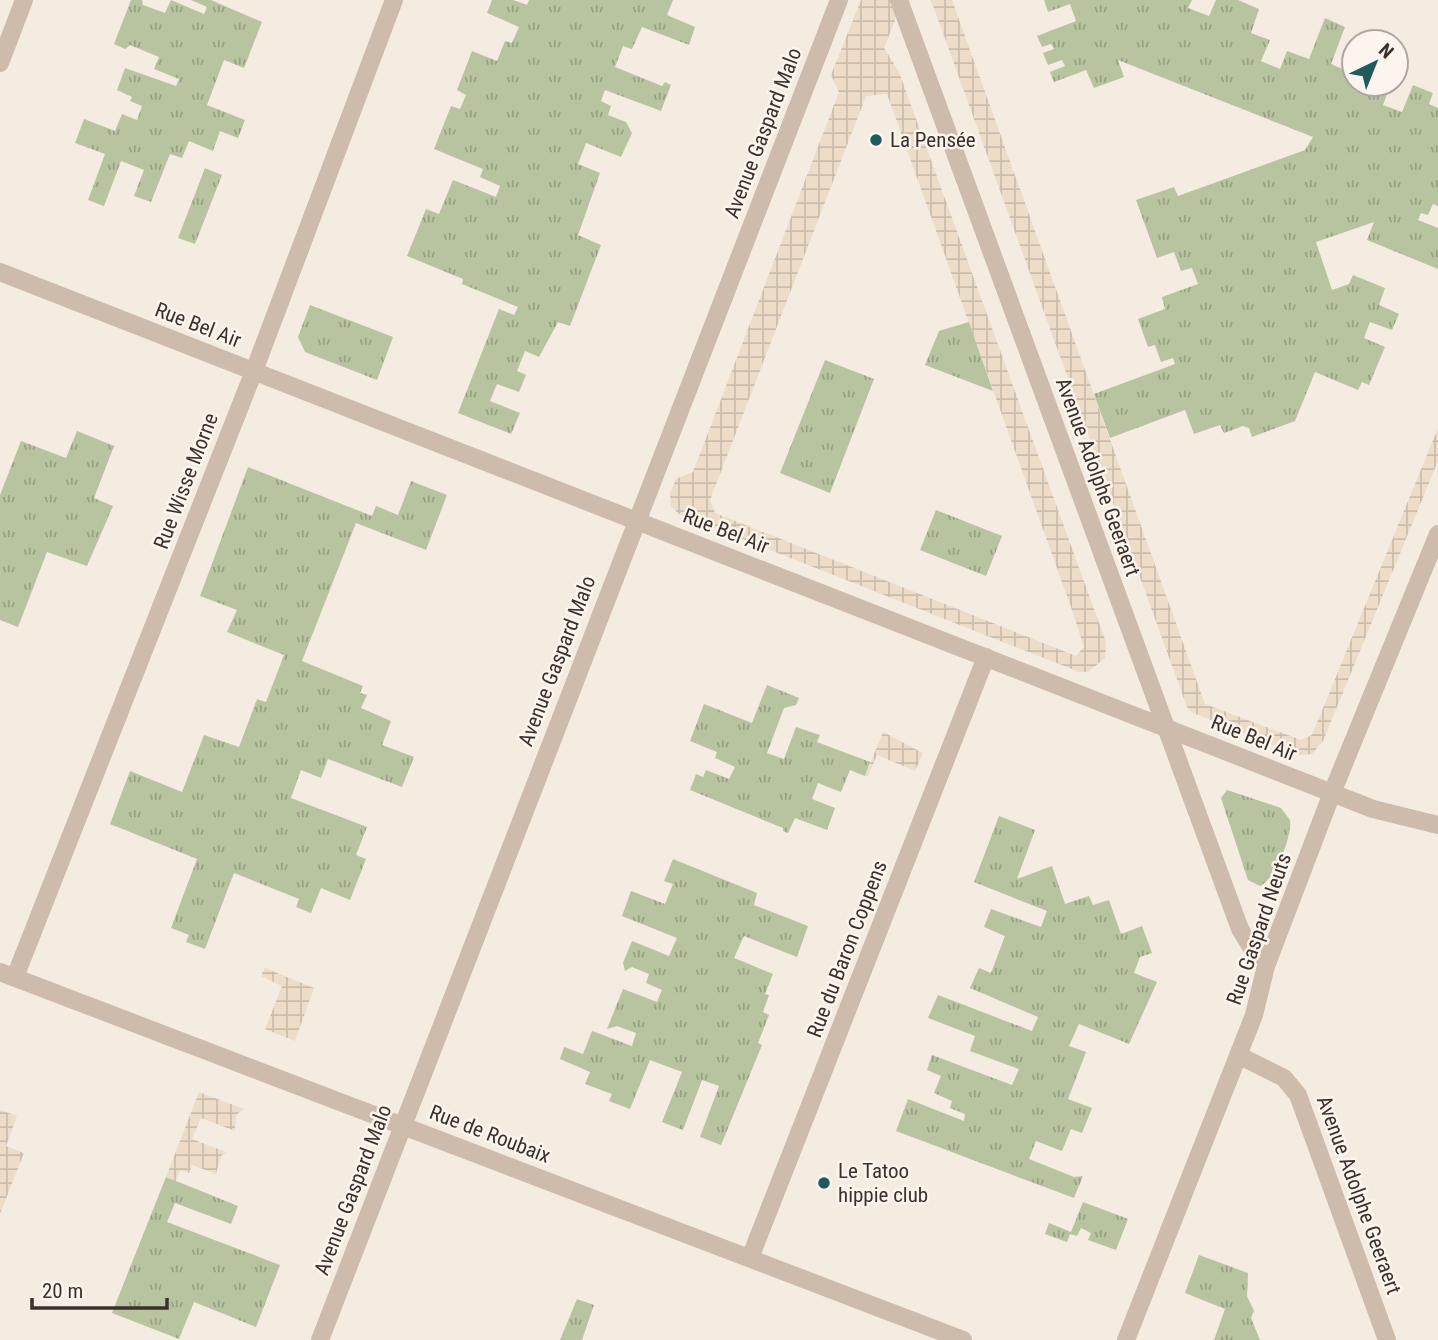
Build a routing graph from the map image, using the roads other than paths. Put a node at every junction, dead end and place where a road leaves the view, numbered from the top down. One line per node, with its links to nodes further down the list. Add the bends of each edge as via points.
1 (24, 0): 5 (street)
2 (394, 0): 7 (street, Rue Wisse Morne)
3 (839, 0): 8 (street, Avenue Gaspard Malo)
4 (899, 0): 11 (street, Avenue Adolphe Geeraert)
5 (0, 63)
6 (0, 272): 7 (street, Rue Bel Air)
7 (254, 371): 8 (street, Rue Bel Air); 15 (street, Rue Wisse Morne)
8 (635, 520): 10 (street, Rue Bel Air); 17 (street, Avenue Gaspard Malo)
9 (1438, 534): 12 (street, Rue Gaspard Neuts)
10 (986, 657): 11 (street, Rue Bel Air); 18 (street, Rue du Baron Coppens)
11 (1165, 726): 12 (street, Rue Bel Air); 14 (street, Avenue Adolphe Geeraert, via 1240,929 1253,950)
12 (1332, 793): 13 (street, Rue Bel Air); 14 (street, Rue Gaspard Neuts)
13 (1438, 825)
14 (1268, 961): 16 (street, Rue Gaspard Neuts)
15 (8, 974): 17 (street, Rue de Roubaix)
16 (1238, 1055): 21 (street, Rue Gaspard Neuts); 22 (street, Avenue Adolphe Geeraert, via 1284,1078 1298,1095)
17 (403, 1124): 18 (street, Rue de Roubaix); 19 (street, Avenue Gaspard Malo)
18 (750, 1258): 20 (street, Rue de Roubaix)
19 (320, 1340)
20 (963, 1340)
21 (1126, 1340)
22 (1387, 1340)

